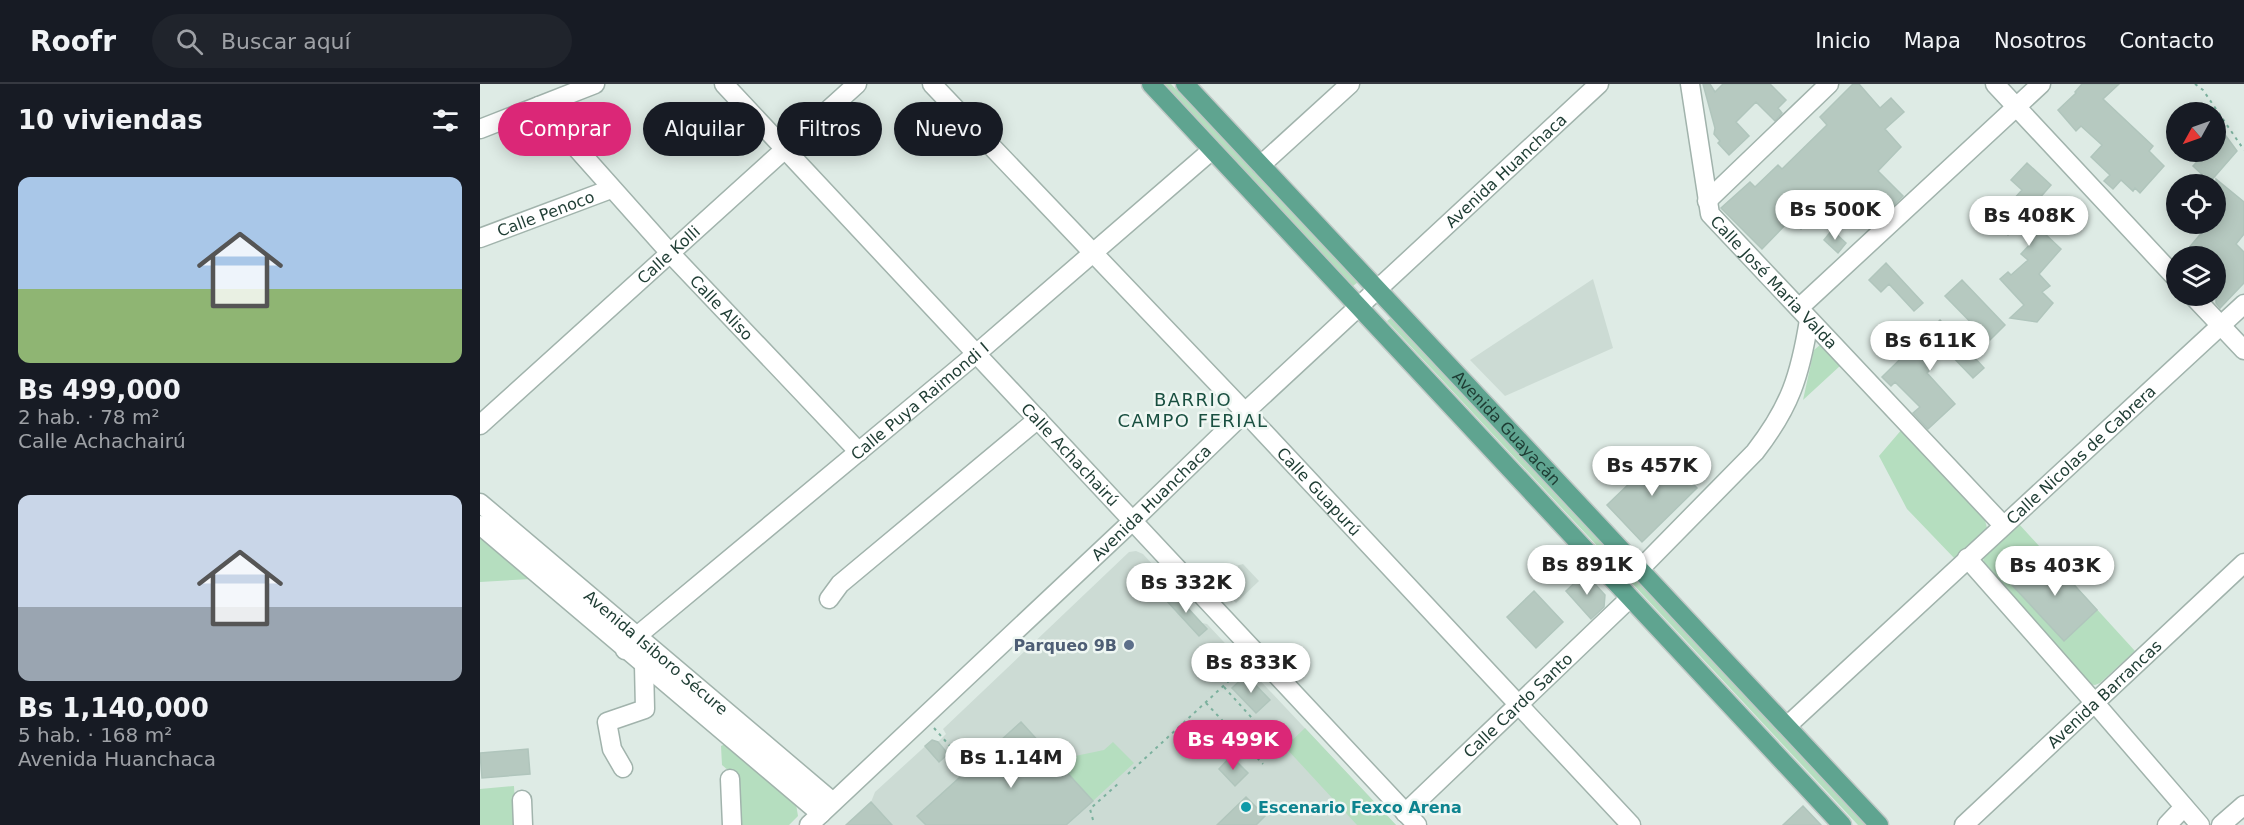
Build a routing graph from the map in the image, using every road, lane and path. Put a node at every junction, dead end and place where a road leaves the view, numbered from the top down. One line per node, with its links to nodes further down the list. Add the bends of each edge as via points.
1 (595, 84): 14 (street)
2 (724, 84): 19 (street, Calle Achachairú)
3 (856, 84): 15 (street, Calle Kolli)
4 (932, 84): 30 (street, Calle Guapurú)
5 (1151, 84): 20 (main road, Avenida Guayacán)
6 (1185, 84): 25 (main road, Avenida Guayacán)
7 (1350, 84): 25 (street)
8 (1690, 84): 27 (street, Calle José Maria Valda)
9 (1829, 84): 27 (street)
10 (1995, 84): 16 (street)
11 (2041, 84): 16 (street)
12 (2195, 84): 21 (path)
13 (1595, 86): 32 (street, Avenida Huanchaca)
14 (549, 102)
15 (836, 102)
16 (2016, 107): 31 (street); 36 (street)
17 (498, 122): 18 (street)
18 (480, 129)
19 (777, 141)
20 (1212, 150): 30 (street, Calle Puya Raimondi I); 34 (main road, Avenida Guayacán)
21 (2244, 150)
22 (777, 154): 29 (street, Calle Kolli)
23 (582, 156): 26 (street, Calle Aliso)
24 (791, 156): 39 (street, Calle Achachairú)
25 (1262, 165): 32 (main road, Avenida Guayacán)
26 (611, 189): 28 (street, Calle Penoco); 29 (street, Calle Aliso)
27 (1707, 201): 36 (street, Calle José Maria Valda, via 1710,214)
28 (480, 238)
29 (670, 253): 42 (street, Calle Kolli); 43 (street, Calle Aliso)
30 (1093, 253): 39 (street, Calle Puya Raimondi I); 40 (street, Calle Guapurú)
31 (2166, 267)
32 (1378, 288): 34 (street, Avenida Huanchaca); 50 (main road, Avenida Guayacán)
33 (2244, 304): 37 (street, Calle Nicolas de Cabrera)
34 (1359, 305): 40 (street, Avenida Huanchaca); 51 (main road, Avenida Guayacán)
35 (2203, 306): 37 (street)
36 (1804, 314): 47 (street, Calle José Maria Valda); 50 (street, via 1803,358 1795,387 1771,431)
37 (2221, 325): 38 (street); 47 (street, Calle Nicolas de Cabrera)
38 (2244, 350)
39 (976, 354): 41 (street, Calle Achachairú); 43 (street, Calle Puya Raimondi I)
40 (1245, 412): 45 (street, Avenida Huanchaca); 59 (street, Calle Guapurú)
41 (1038, 419): 45 (street, Calle Achachairú); 52 (street, via 840,584)
42 (480, 425)
43 (859, 452): 53 (street, Calle Puya Raimondi I)
44 (480, 503): 53 (street, Avenida Isiboro Sécure)
45 (1132, 521): 54 (street, Calle Achachairú); 72 (street, Avenida Huanchaca)
46 (480, 525): 53 (street, Avenida Isiboro Sécure)
47 (2003, 525): 48 (street, Calle Nicolas de Cabrera)
48 (1967, 558): 57 (street); 60 (street, Calle Nicolas de Cabrera)
49 (2244, 563): 57 (street, Avenida Barrancas)
50 (1640, 569): 60 (main road, Avenida Guayacán)
51 (1630, 598): 59 (street, Calle Cardo Santo); 78 (main road, Avenida Guayacán)
52 (829, 599)
53 (631, 643): 55 (street, Avenida Isiboro Sécure); 72 (street, Avenida Isiboro Sécure)
54 (1257, 655): 56 (path); 73 (street, Calle Achachairú)
55 (644, 665): 65 (street, via 645,709 607,722 612,749); 72 (street, Avenida Isiboro Sécure)
56 (1224, 687): 58 (path); 62 (path)
57 (2094, 702): 71 (street); 80 (street, Avenida Barrancas)
58 (1206, 703): 64 (path); 66 (path)
59 (1519, 704): 73 (street, Calle Cardo Santo); 77 (street, Calle Guapurú)
60 (1787, 726): 79 (main road, Avenida Guayacán)
61 (942, 738): 63 (path)
62 (1278, 747)
63 (956, 753)
64 (1263, 764)
65 (623, 768)
66 (1128, 774)
67 (730, 779): 76 (street)
68 (1119, 783): 74 (path, via 1090,809)
69 (522, 800): 75 (street)
70 (2244, 805): 83 (street)
71 (2184, 807): 81 (street); 82 (street)
72 (821, 814)
73 (1411, 819)
74 (1093, 820)
75 (523, 825)
76 (732, 825)
77 (1631, 825)
78 (1842, 825)
79 (1879, 825)
80 (1964, 825)
81 (2167, 825)
82 (2200, 825)
83 (2221, 825)

